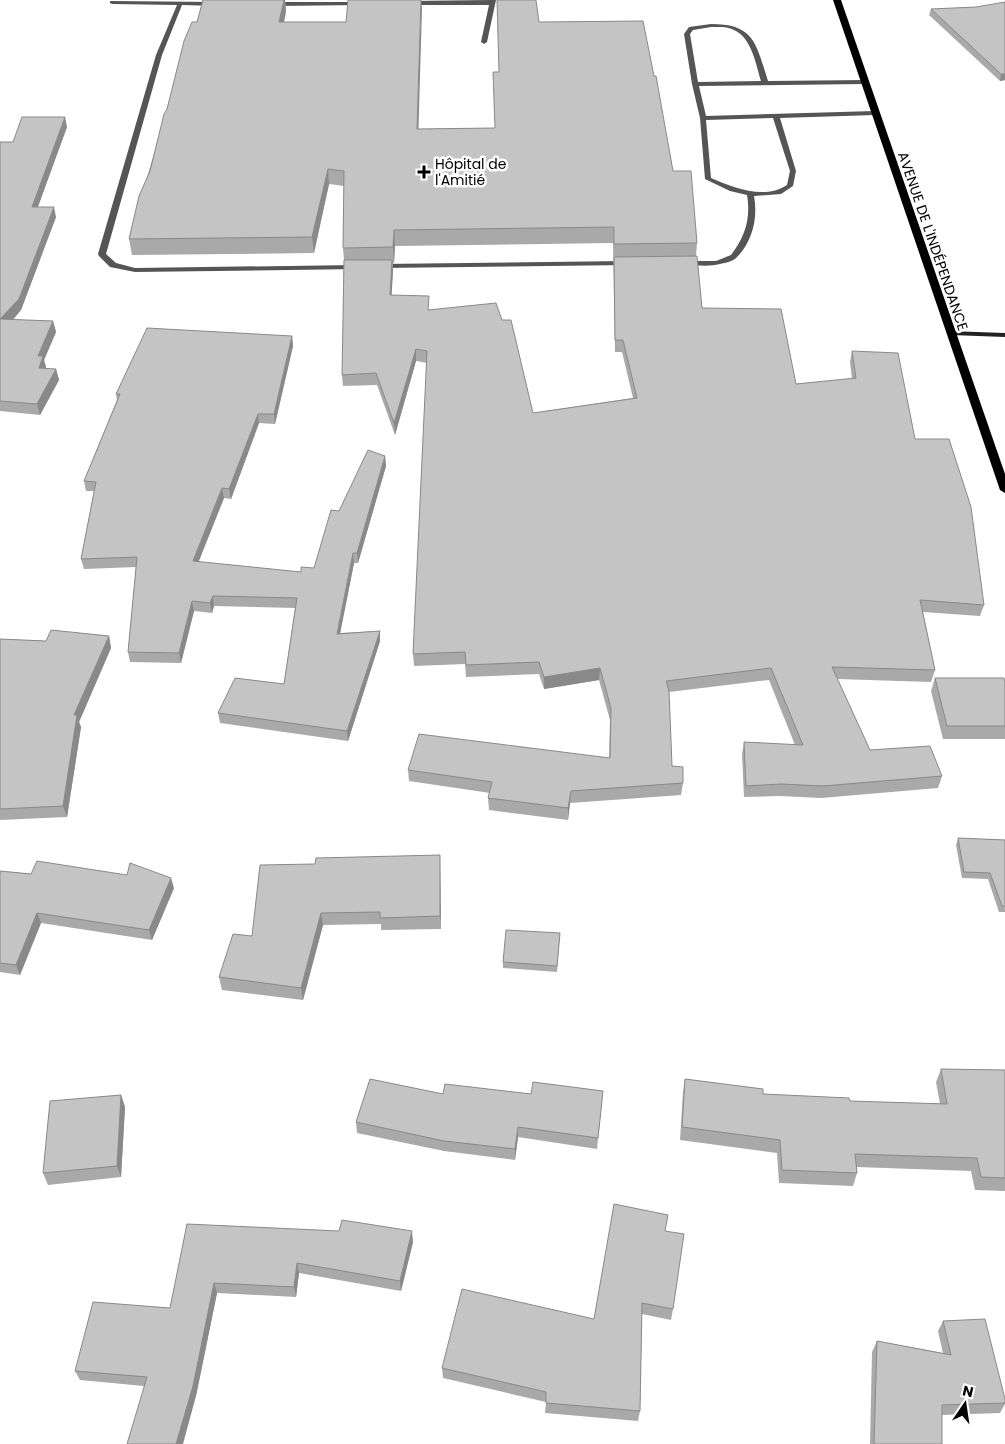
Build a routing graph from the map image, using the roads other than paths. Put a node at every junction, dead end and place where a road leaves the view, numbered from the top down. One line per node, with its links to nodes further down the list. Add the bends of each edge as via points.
1 (837, 0): 10 (main road, AVENUE DE L'INDÉPENDANCE)
2 (112, 2): 4 (lane)
3 (492, 2): 8 (lane); 9 (lane)
4 (180, 4): 5 (lane); 20 (lane, via 159,56 102,254 113,265 136,270)
5 (219, 4)
6 (267, 4): 7 (lane)
7 (365, 4)
8 (404, 4)
9 (484, 42)
10 (865, 82): 11 (lane); 13 (main road, AVENUE DE L'INDÉPENDANCE)
11 (765, 83): 12 (lane); 12 (lane, via 752,40 742,30 705,26 691,28 688,34)
12 (695, 84): 15 (lane)
13 (875, 113): 14 (lane); 21 (main road, AVENUE DE L'INDÉPENDANCE)
14 (776, 116): 15 (lane); 16 (lane, via 793,170 790,186 781,192)
15 (703, 118): 16 (lane, via 708,179)
16 (750, 194): 18 (lane, via 754,210 748,231 734,256 717,263)
17 (632, 263): 19 (lane)
18 (679, 263)
19 (375, 266)
20 (365, 267)
21 (951, 334): 22 (street); 23 (main road, AVENUE DE L'INDÉPENDANCE)
22 (1005, 335)
23 (1005, 490)

